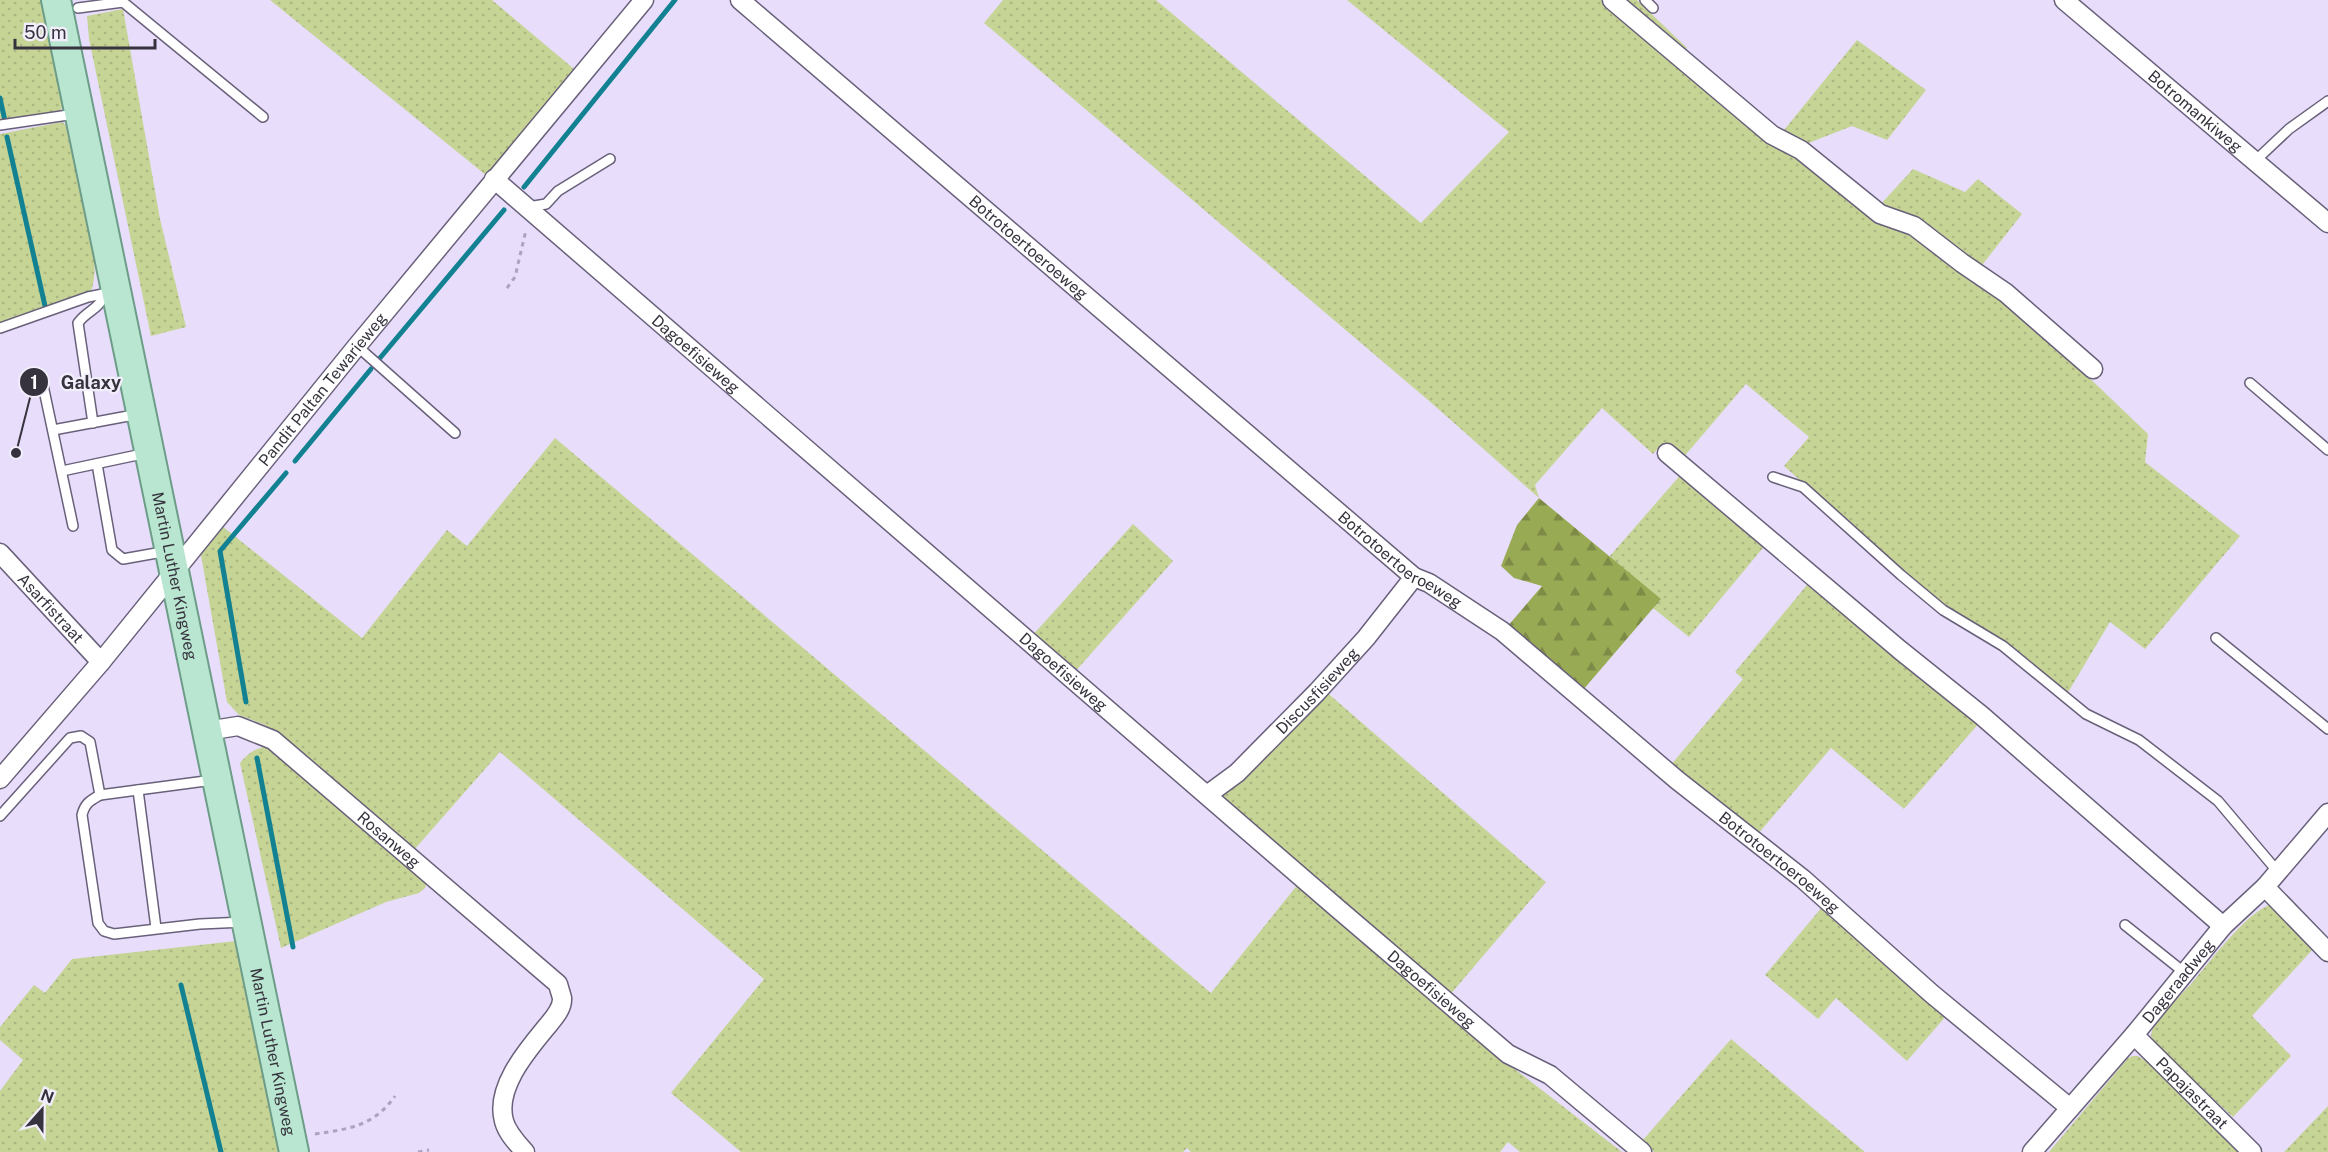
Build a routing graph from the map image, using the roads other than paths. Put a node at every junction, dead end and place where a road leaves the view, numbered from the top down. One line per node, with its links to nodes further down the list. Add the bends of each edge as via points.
1 (644, 0): 14 (street, Pandit Paltan Tewarieweg)
2 (740, 0): 36 (street, Botrotoertoeroeweg)
3 (1612, 0): 20 (street, via 1772,135 1801,150 1880,214 1914,226 2006,292)
4 (1645, 0): 7 (lane)
5 (2067, 1): 13 (street, Botromankiweg)
6 (67, 4): 9 (main road, Martin Luther Kingweg); 10 (lane, via 123,2)
7 (1653, 8)
8 (2328, 101): 13 (lane, via 2289,129)
9 (80, 113): 11 (lane); 17 (main road, Martin Luther Kingweg)
10 (263, 117)
11 (0, 125)
12 (610, 159): 15 (lane, via 558,191 546,204)
13 (2255, 161): 16 (street, Botromankiweg)
14 (494, 178): 15 (street, Dagoefisieweg); 19 (street, Pandit Paltan Tewarieweg)
15 (525, 207): 45 (street, Dagoefisieweg)
16 (2328, 223)
17 (110, 293): 18 (lane); 23 (main road, Martin Luther Kingweg); 24 (lane, via 78,323)
18 (0, 328)
19 (357, 346): 26 (lane); 35 (street, Pandit Paltan Tewarieweg)
20 (2093, 369)
21 (41, 376): 25 (lane)
22 (2250, 384): 27 (lane)
23 (142, 414): 24 (lane); 28 (main road, Martin Luther Kingweg)
24 (93, 423): 25 (lane)
25 (53, 430): 31 (lane)
26 (455, 434)
27 (2328, 450)
28 (150, 453): 30 (lane); 35 (main road, Martin Luther Kingweg)
29 (1666, 453): 52 (street, via 1981,715)
30 (97, 464): 31 (lane); 35 (lane, via 112,550 123,559)
31 (62, 471): 33 (lane)
32 (1773, 477): 48 (lane, via 1803,486 1943,610 2002,646 2086,714 2139,740 2218,801)
33 (73, 526)
34 (0, 552): 38 (street, Asarfistraat)
35 (172, 562): 38 (street, Pandit Paltan Tewarieweg); 40 (main road, Martin Luther Kingweg)
36 (1414, 577): 45 (street, Discusfisieweg, via 1317,692 1237,773); 57 (street, Botrotoertoeroeweg, via 1502,631 1677,780 1803,879 1932,994)
37 (2216, 638): 39 (lane)
38 (101, 662): 41 (street, Pandit Paltan Tewarieweg)
39 (2328, 729)
40 (207, 730): 42 (main road, Martin Luther Kingweg); 59 (street, Rosanweg, via 238,726 273,740 558,984 562,999 557,1015 522,1059 502,1105 507,1131)
41 (0, 779)
42 (217, 780): 43 (lane); 50 (main road, Martin Luther Kingweg)
43 (138, 790): 44 (lane); 53 (lane)
44 (100, 795): 47 (lane, via 90,742 81,736 70,738); 53 (lane, via 88,802 82,815 98,923 104,931 114,934)
45 (1207, 795): 60 (street, Dagoefisieweg, via 1508,1054 1550,1075)
46 (2328, 813): 48 (street, Dageraadweg)
47 (0, 816)
48 (2278, 872): 49 (street, Dageraadweg)
49 (2265, 887): 52 (street, Dageraadweg); 54 (street)
50 (247, 922): 53 (lane); 58 (main road, Martin Luther Kingweg)
51 (2125, 925): 55 (lane)
52 (2223, 926): 55 (street, Dageraadweg)
53 (156, 928)
54 (2328, 952)
55 (2185, 973): 56 (street, Dageraadweg)
56 (2134, 1035): 57 (street, Dageraadweg); 62 (street, Papajastraat)
57 (2070, 1108): 61 (street, Dageraadweg)
58 (302, 1143)
59 (525, 1152)
60 (1642, 1152)
61 (2032, 1152)
62 (2252, 1152)

